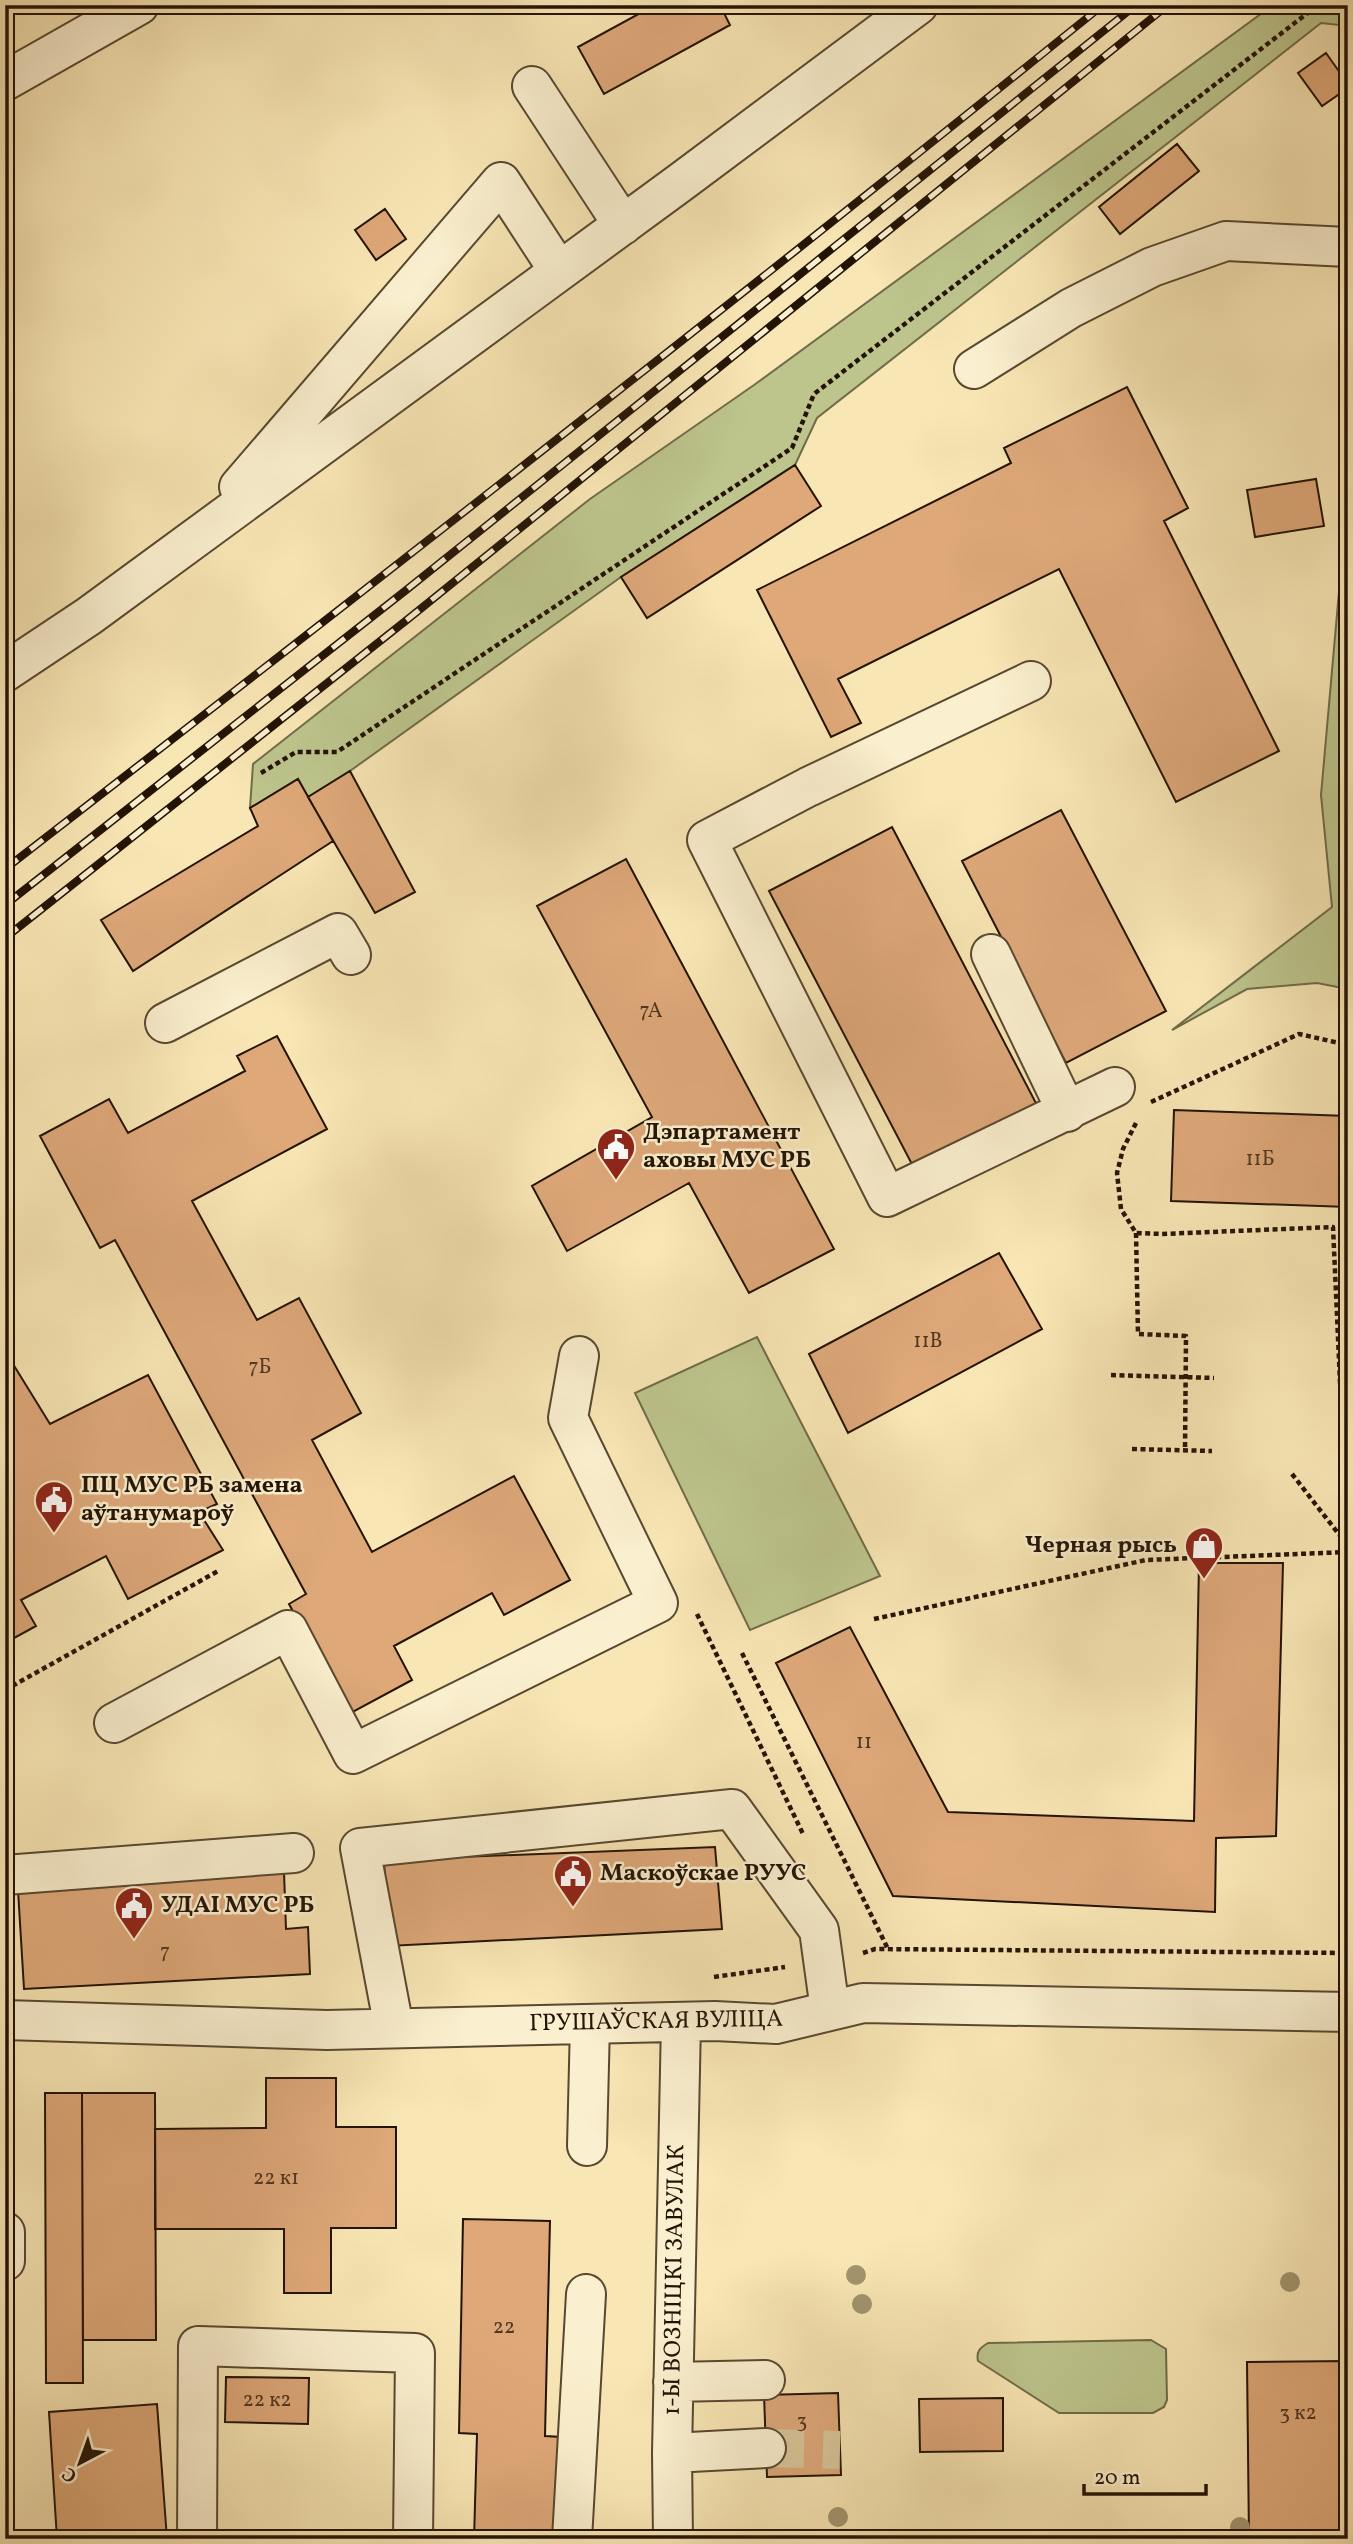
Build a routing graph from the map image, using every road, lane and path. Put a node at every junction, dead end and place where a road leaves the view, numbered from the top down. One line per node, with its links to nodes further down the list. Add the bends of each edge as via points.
1 (139, 5): 4 (street)
2 (918, 5): 6 (street)
3 (1318, 5): 13 (path, via 814,394 792,448 337,752 296,752)
4 (5, 81)
5 (532, 86): 6 (street)
6 (623, 225): 8 (street)
7 (1348, 247): 9 (street, via 1226,241 1152,267 1082,302)
8 (559, 271): 10 (street); 10 (street, via 501,182)
9 (974, 369)
10 (196, 538): 11 (street)
11 (5, 672)
12 (1031, 681): 19 (street, via 707,841 887,1197)
13 (261, 773)
14 (991, 954): 19 (street)
15 (351, 955): 16 (street, via 338,933)
16 (165, 1023)
17 (1348, 1045): 18 (path, via 1299,1034)
18 (1136, 1101): 19 (street); 20 (path, via 1118,1173 1121,1209)
19 (1067, 1112)
20 (1136, 1233): 23 (path, via 1138,1334 1186,1336); 25 (path, via 1333,1227 1342,1426)
21 (579, 1356): 37 (street, via 568,1418 658,1604 353,1754 288,1630)
22 (1111, 1375): 23 (path)
23 (1186, 1377): 24 (path); 27 (path)
24 (1214, 1378)
25 (1348, 1426)
26 (1132, 1449): 27 (path)
27 (1185, 1450): 28 (path)
28 (1212, 1451)
29 (1292, 1474): 30 (path)
30 (1348, 1546)
31 (1348, 1552): 34 (path, via 1146,1560)
32 (218, 1571): 36 (path)
33 (697, 1613): 38 (path)
34 (874, 1619)
35 (742, 1653): 42 (path)
36 (5, 1690)
37 (114, 1723)
38 (808, 1845)
39 (294, 1853): 40 (street)
40 (5, 1875)
41 (875, 1949): 42 (path)
42 (888, 1950): 43 (path)
43 (1348, 1953)
44 (831, 2010): 45 (street, ГРУШАЎСКАЯ ВУЛІЦА, via 863,2003 900,2003); 47 (street, ГРУШАЎСКАЯ ВУЛІЦА, via 776,2024); 49 (street, via 819,1930 732,1809 359,1848)
45 (1348, 2012)
46 (5, 2020): 49 (street, ГРУШАЎСКАЯ ВУЛІЦА)
47 (681, 2022): 48 (street, ГРУШАЎСКАЯ ВУЛІЦА); 55 (street, 1-Ы ВОЗНІЦКІ ЗАВУЛАК)
48 (590, 2024): 49 (street, ГРУШАЎСКАЯ ВУЛІЦА); 50 (street)
49 (394, 2028)
50 (587, 2146)
51 (5, 2232): 52 (street)
52 (5, 2261)
53 (586, 2294): 60 (street)
54 (765, 2380): 55 (street)
55 (673, 2382): 57 (street, 1-Ы ВОЗНІЦКІ ЗАВУЛАК)
56 (766, 2448): 57 (street)
57 (672, 2453): 61 (street, 1-Ы ВОЗНІЦКІ ЗАВУЛАК)
58 (197, 2539): 59 (street, via 198,2346 415,2353)
59 (413, 2539)
60 (572, 2539)
61 (673, 2539)

